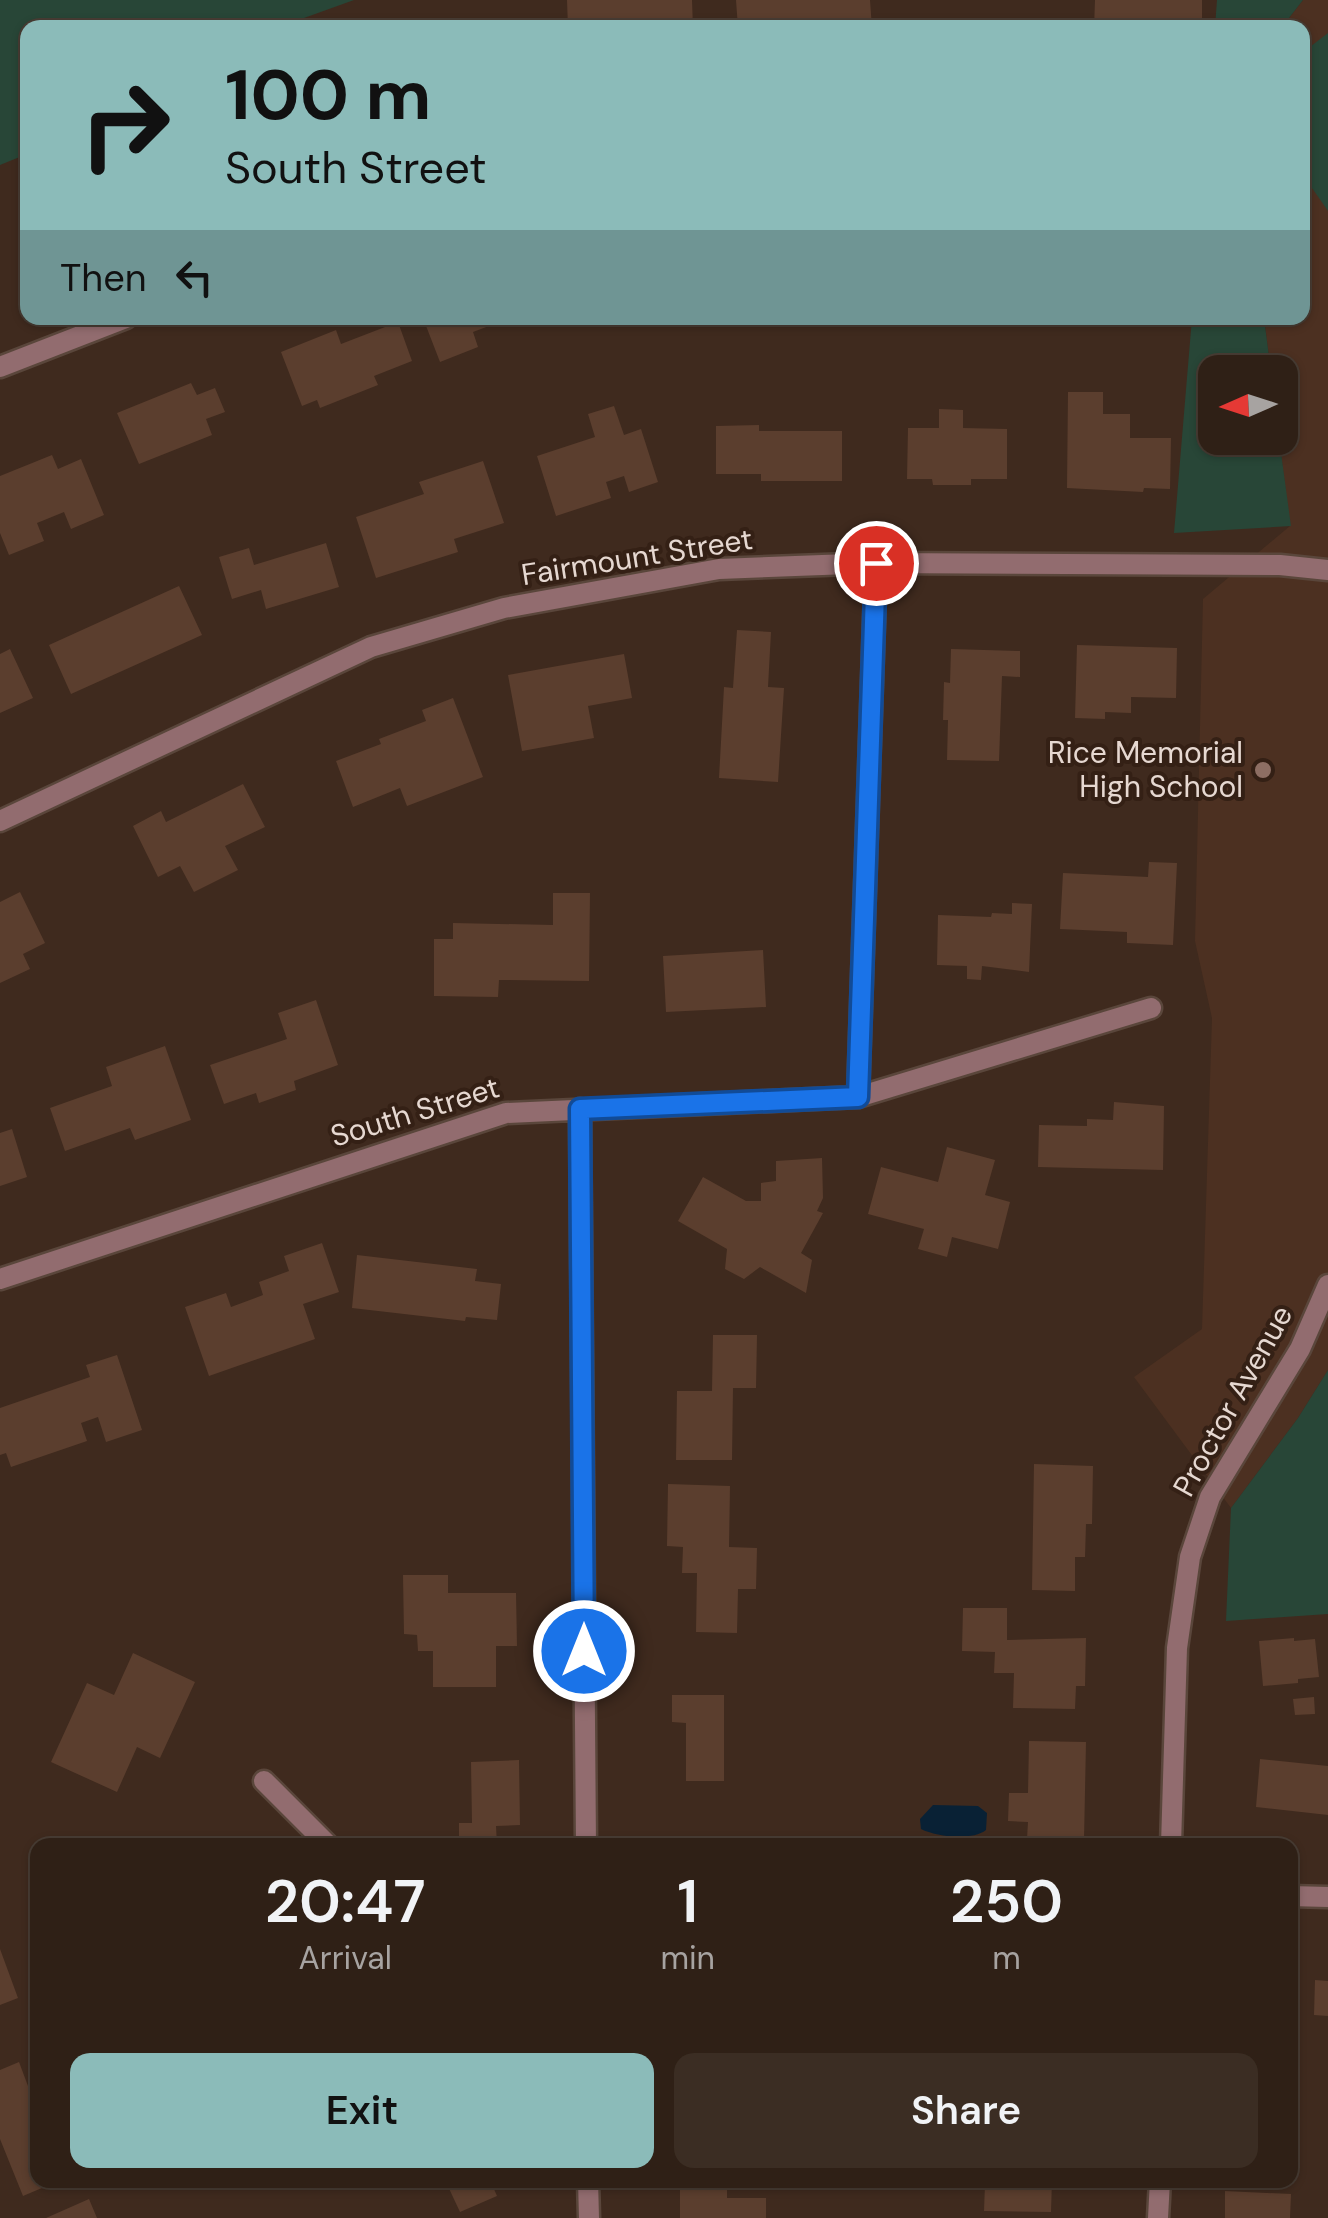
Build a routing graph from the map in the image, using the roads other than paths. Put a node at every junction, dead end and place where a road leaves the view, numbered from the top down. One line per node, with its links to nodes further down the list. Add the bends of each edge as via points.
1 (108, 325): 2 (street)
2 (0, 367)
3 (876, 563): 4 (street, Fairmount Street); 5 (street, Fairmount Street, via 719,569 504,608 428,629 371,647); 7 (street)
4 (1328, 570)
5 (0, 821)
6 (1151, 1008): 7 (street, South Street)
7 (858, 1097): 8 (street, South Street)
8 (580, 1109): 9 (street, South Street, via 506,1113); 13 (street)
9 (0, 1278)
10 (1328, 1285): 14 (street, Proctor Avenue, via 1300,1349 1210,1497 1190,1557 1177,1648)
11 (264, 1781): 12 (street)
12 (321, 1838)
13 (586, 1838)
14 (1171, 1838)
15 (1298, 1896): 16 (street)
16 (1328, 1897)
17 (588, 2188): 19 (street)
18 (1160, 2188): 20 (street)
19 (588, 2218)
20 (1158, 2218)

